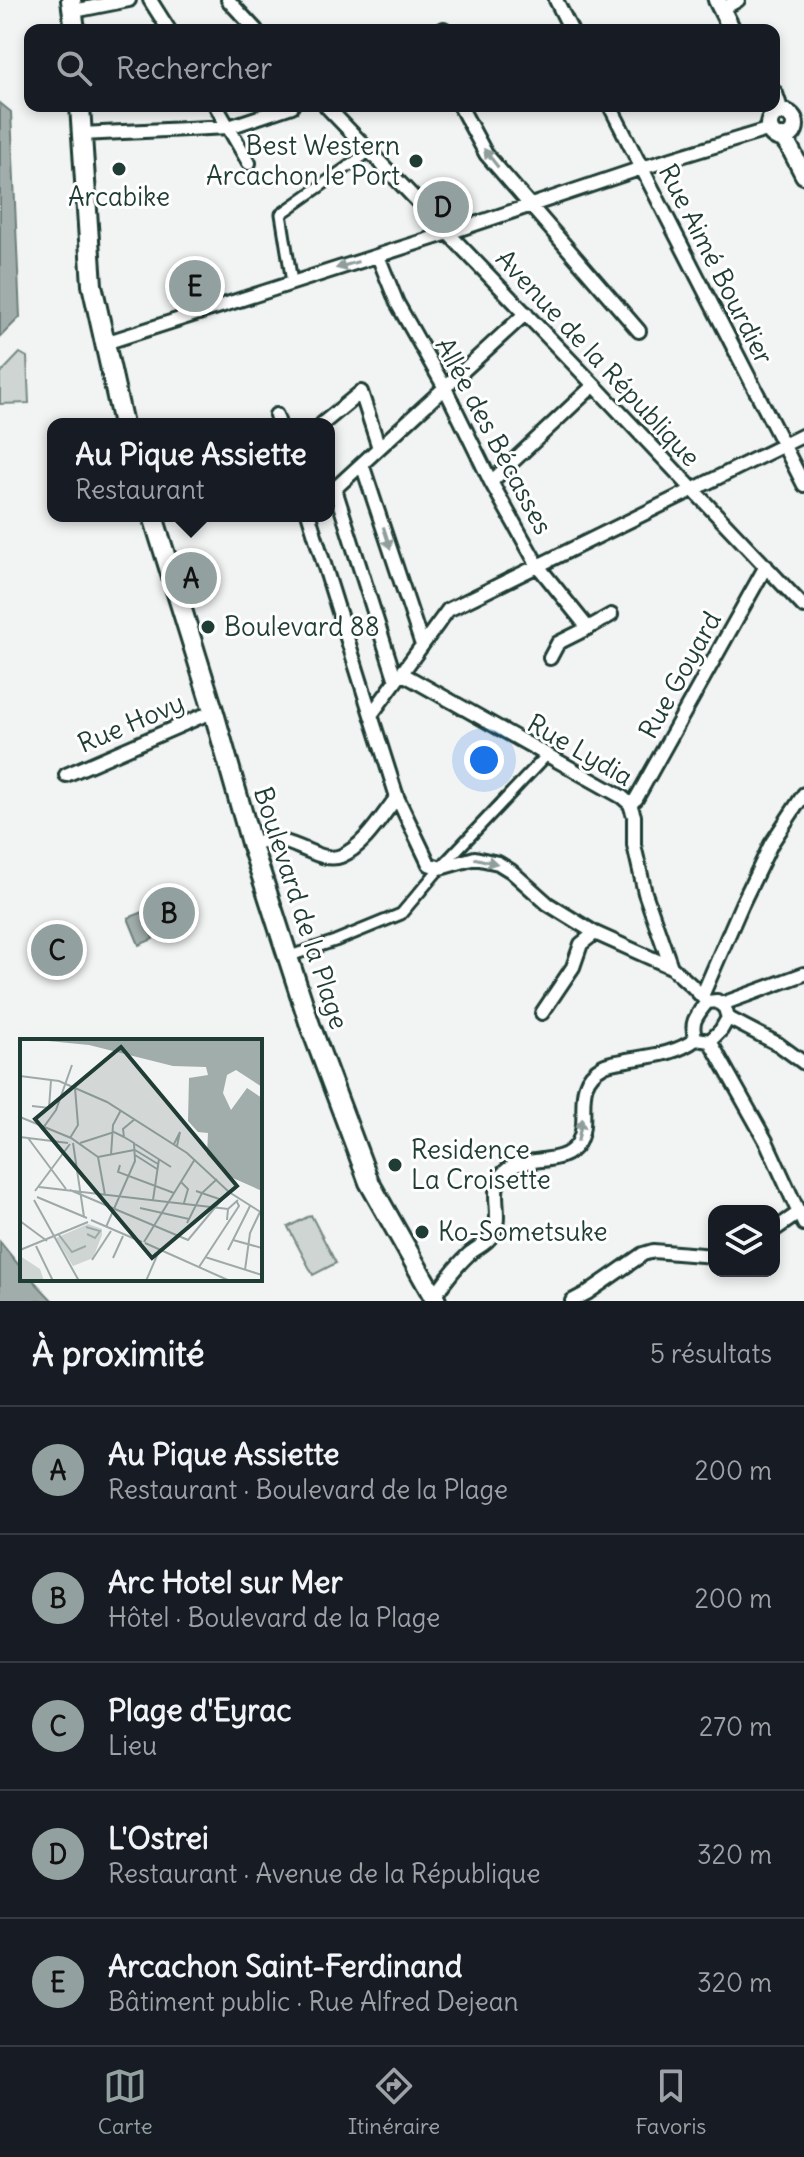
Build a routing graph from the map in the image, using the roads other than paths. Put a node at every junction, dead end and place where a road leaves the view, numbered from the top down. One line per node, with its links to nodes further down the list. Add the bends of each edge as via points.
1 (129, 0): 6 (street)
2 (150, 0): 7 (street)
3 (228, 0): 8 (street)
4 (556, 0): 9 (street)
5 (729, 1): 10 (street); 11 (street)
6 (73, 14)
7 (165, 24)
8 (250, 24)
9 (568, 24)
10 (731, 24)
11 (741, 24)
12 (80, 112): 20 (main road)
13 (220, 112): 19 (street)
14 (274, 112): 19 (street)
15 (332, 112): 22 (street, Avenue de la République)
16 (463, 112): 26 (street, one-way to 16, via 486,154)
17 (613, 112): 24 (street, Rue Aimé Bourdier)
18 (777, 122): 21 (street); 24 (street); 25 (street)
19 (229, 127): 20 (street); 23 (street)
20 (81, 134): 32 (main road, via 92,285)
21 (804, 150)
22 (370, 151): 27 (street, Avenue de la République); 29 (street, via 281,214)
23 (249, 163)
24 (642, 168): 26 (street); 38 (street, Rue Aimé Bourdier)
25 (804, 175)
26 (531, 205): 27 (street); 31 (street)
27 (448, 232): 28 (street); 30 (street, Avenue de la République)
28 (378, 256): 29 (street, one-way to 29); 34 (street, Allée des Bécasses, via 397,303)
29 (292, 282): 32 (street)
30 (526, 313): 33 (street, Avenue de la République); 34 (street)
31 (639, 331)
32 (105, 343): 35 (main road)
33 (594, 385): 41 (street); 44 (street, Avenue de la République)
34 (445, 388): 39 (street); 41 (street, Allée des Bécasses)
35 (122, 418)
36 (329, 418): 39 (street, via 361,392)
37 (804, 435): 38 (street)
38 (783, 446): 42 (street, Rue Aimé Bourdier); 44 (street)
39 (379, 448): 40 (street)
40 (362, 464): 43 (street); 53 (street, one-way to 53)
41 (491, 482): 48 (street, Allée des Bécasses)
42 (804, 485)
43 (335, 489)
44 (692, 490): 48 (street); 49 (street, Avenue de la République)
45 (335, 500): 55 (street)
46 (155, 522): 56 (main road, Boulevard de la Plage)
47 (311, 522): 57 (street)
48 (538, 566): 52 (street, Allée des Bécasses); 53 (street, via 448,610)
49 (766, 566): 50 (street, Avenue de la République); 62 (street, Rue Goyard)
50 (804, 607)
51 (611, 615): 52 (street)
52 (588, 628): 54 (street, via 558,643)
53 (422, 645): 55 (street)
54 (550, 658)
55 (399, 677): 57 (street); 58 (street, Rue Lydia)
56 (214, 713): 59 (street, Rue Hovy); 65 (main road, Boulevard de la Plage)
57 (371, 715): 61 (street)
58 (546, 756): 62 (street, Rue Lydia); 66 (street)
59 (66, 775)
60 (804, 794): 63 (street)
61 (397, 797): 65 (street, via 342,856 320,856 285,840); 66 (street, via 429,864)
62 (630, 804): 69 (street, Rue Lydia, via 645,893)
63 (794, 809): 64 (street); 71 (street, via 742,904)
64 (804, 822)
65 (251, 843): 68 (main road, Boulevard de la Plage)
66 (440, 868): 67 (street, one-way to 67, via 475,858 498,863); 68 (street, via 401,914)
67 (595, 933): 69 (street); 73 (street, via 581,944 573,967)
68 (287, 957): 81 (main road, Boulevard de la Plage, via 369,1182)
69 (671, 967): 71 (street, Rue Lydia)
70 (804, 974): 72 (street)
71 (704, 999): 72 (street); 75 (street, via 693,1020)
72 (722, 1004): 74 (street)
73 (542, 1013)
74 (728, 1018): 76 (street); 77 (street)
75 (696, 1039): 76 (street); 81 (street, one-way to 75, via 467,1256 491,1237 501,1175 511,1167 569,1152 578,1143 585,1087 592,1075 605,1065 677,1051)
76 (710, 1041): 78 (street)
77 (804, 1063)
78 (802, 1218): 79 (street)
79 (780, 1227)
80 (708, 1256): 82 (street, via 643,1254)
81 (435, 1299)
82 (572, 1301)

